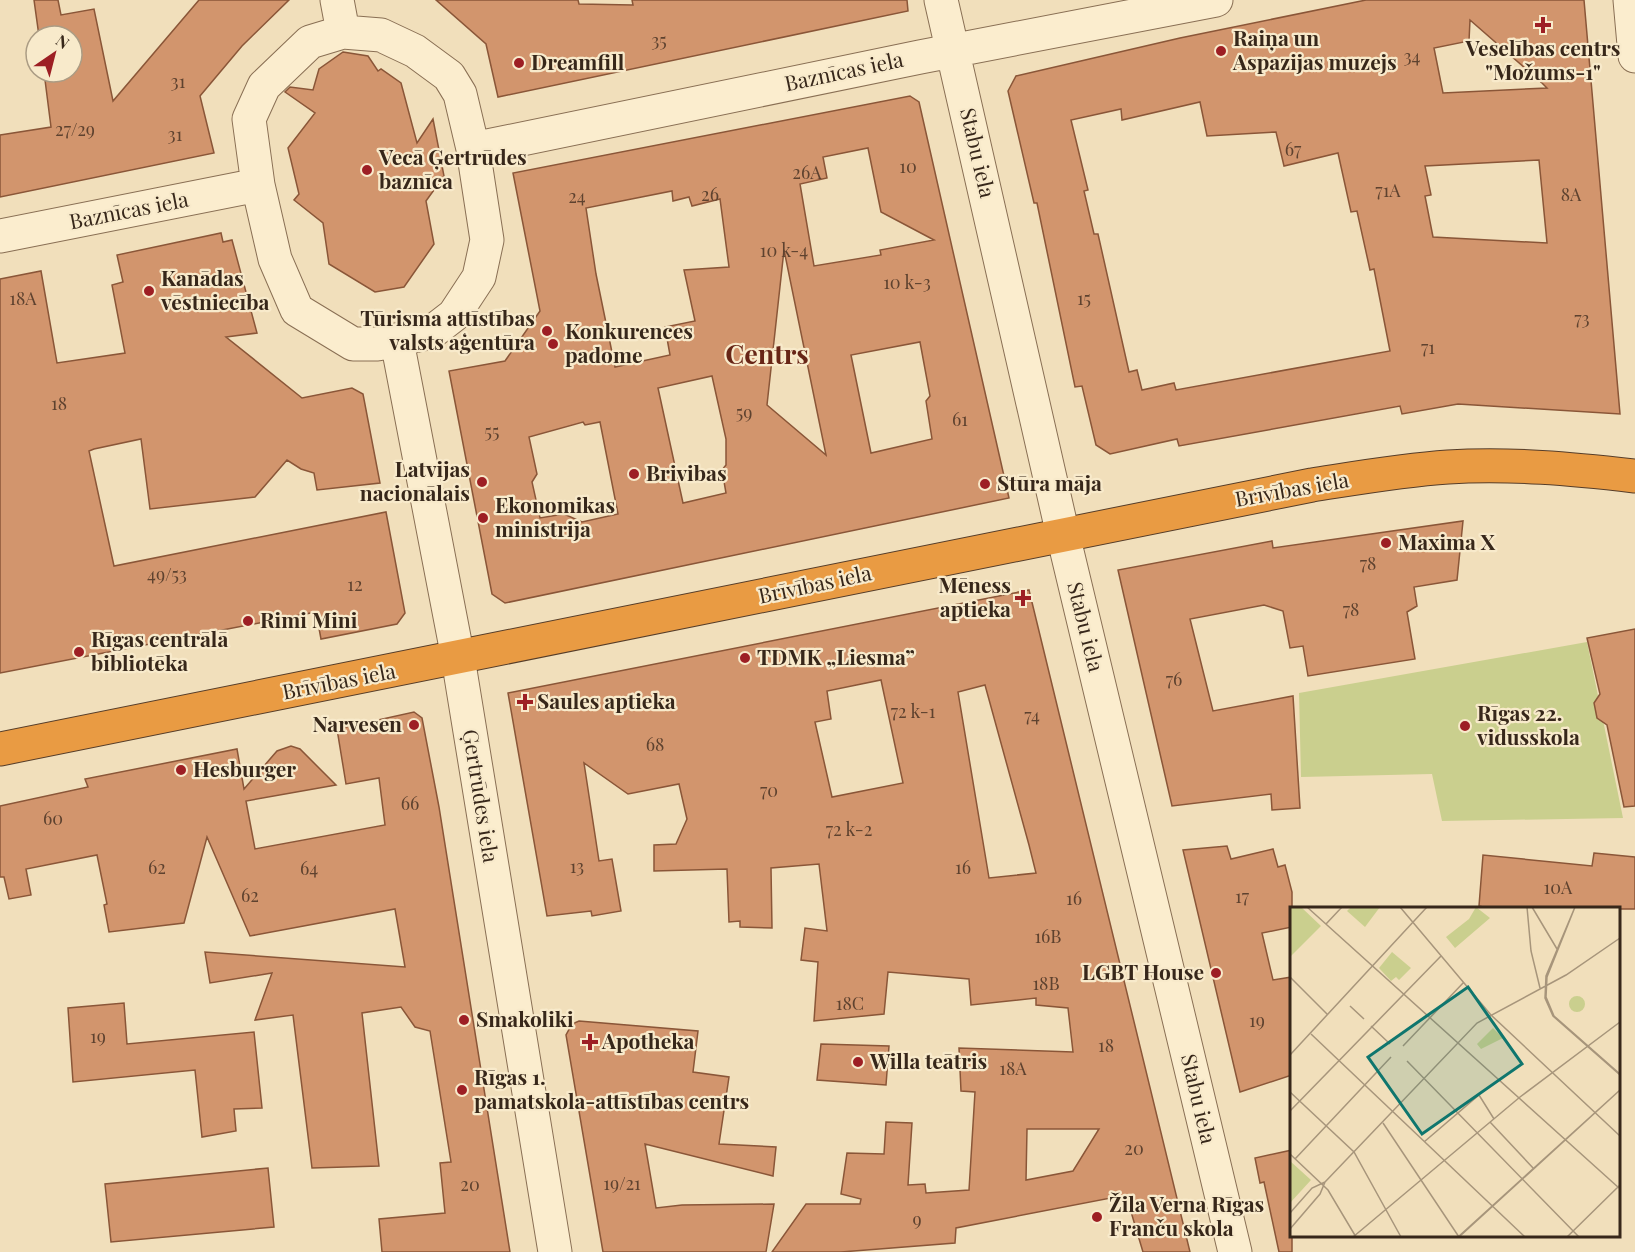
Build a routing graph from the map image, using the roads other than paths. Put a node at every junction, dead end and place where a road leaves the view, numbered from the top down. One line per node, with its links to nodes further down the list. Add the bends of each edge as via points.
1 (337, 0): 5 (street)
2 (941, 0): 6 (street, Stabu iela)
3 (1216, 0): 6 (street, Baznīcas iela)
4 (1630, 0): 7 (street)
5 (343, 32): 8 (street, via 381,35 415,51 449,76 460,94); 9 (street, via 310,42 264,86 249,119)
6 (954, 52): 8 (street, Baznīcas iela); 13 (street, Stabu iela)
7 (1635, 56)
8 (473, 149): 11 (street, via 487,240 478,277 454,315 432,332)
9 (258, 185): 10 (street, Baznīcas iela); 11 (street, via 275,259 297,310 353,344)
10 (0, 236)
11 (397, 341): 14 (street, Ģertrūdes iela)
12 (1635, 476): 13 (highway, Brīvības iela, via 1491,466 1397,471)
13 (1063, 535): 14 (highway, Brīvības iela); 17 (street, Stabu iela)
14 (458, 658): 15 (highway, Brīvības iela); 16 (street, Ģertrūdes iela)
15 (0, 749)
16 (555, 1252)
17 (1235, 1252)

